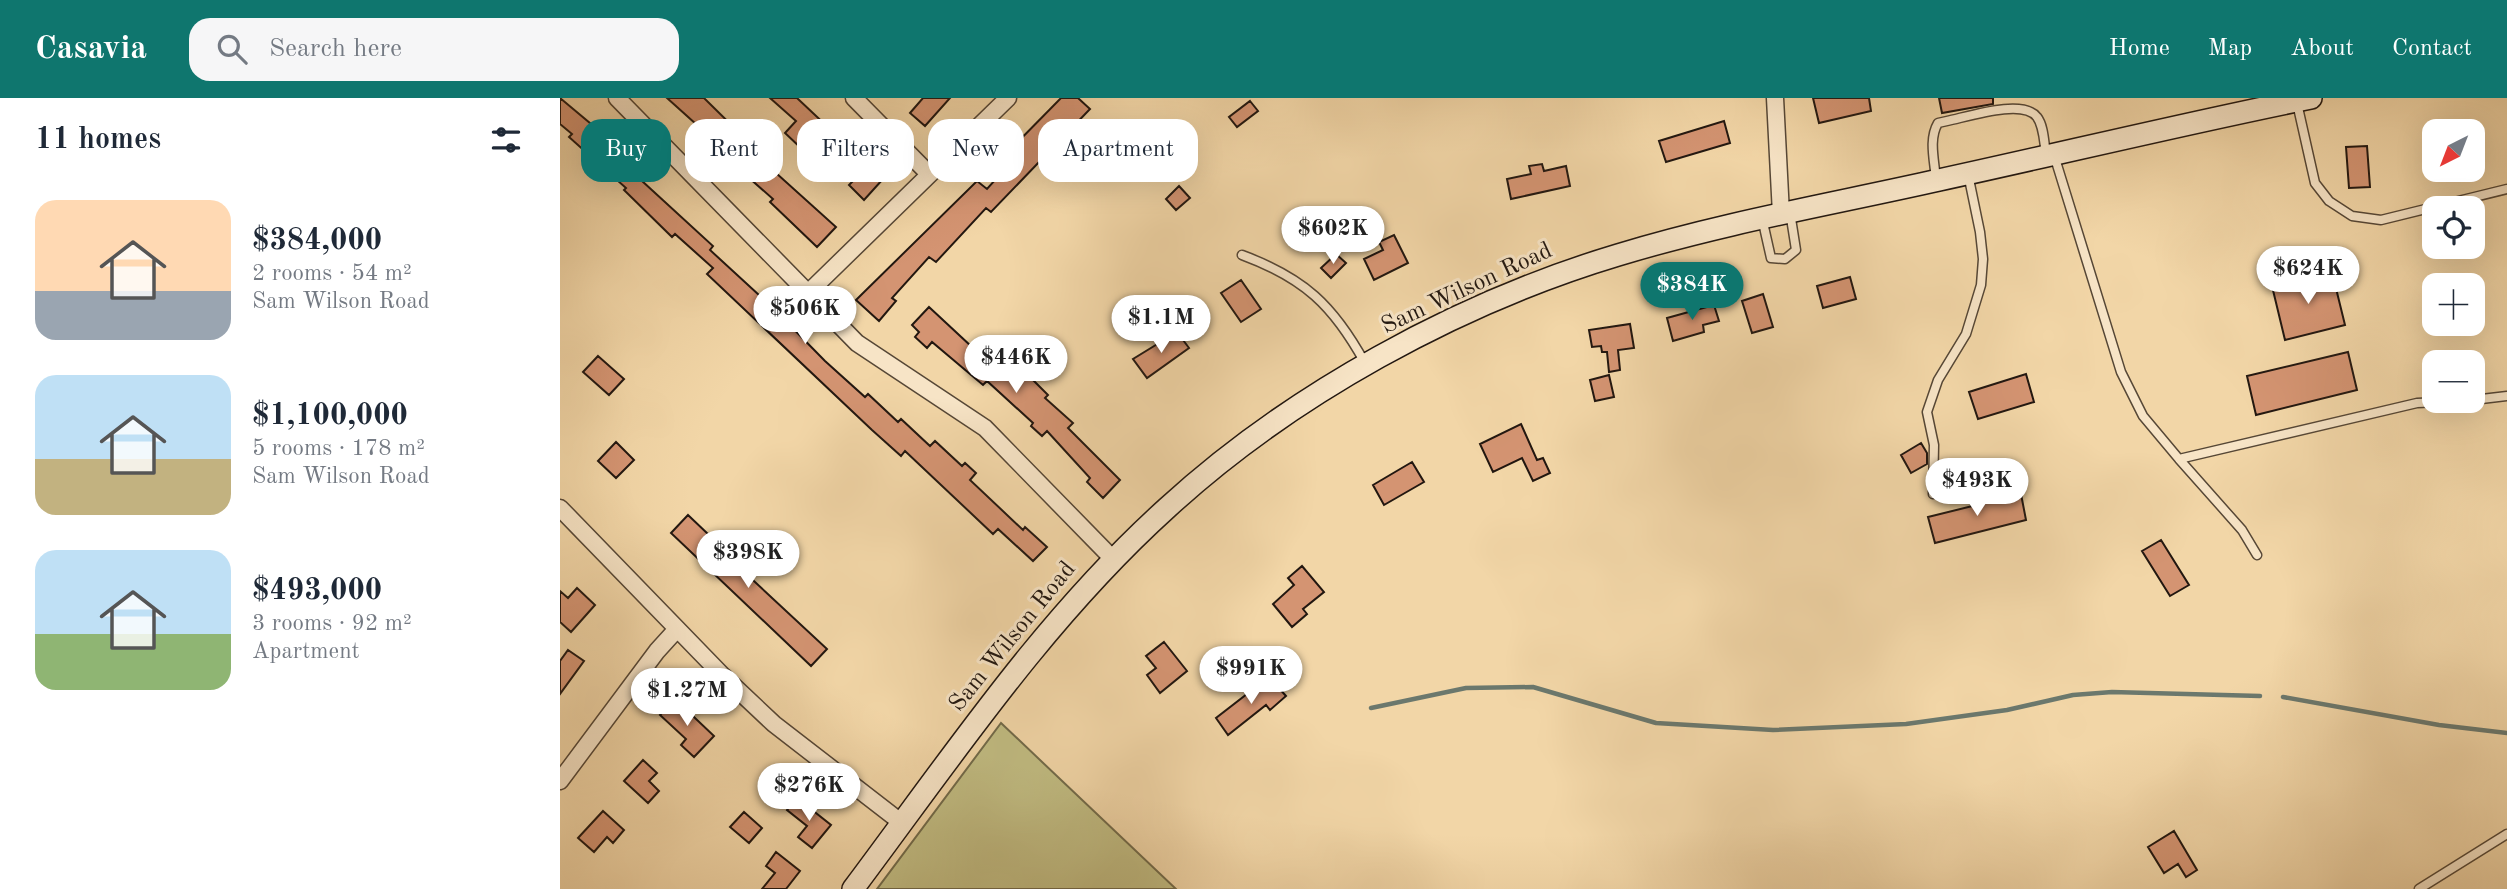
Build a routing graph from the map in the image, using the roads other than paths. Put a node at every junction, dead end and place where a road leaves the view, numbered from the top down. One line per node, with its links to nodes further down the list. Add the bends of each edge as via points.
1 (617, 98): 15 (street)
2 (854, 98): 8 (street)
3 (1008, 98): 6 (street)
4 (1775, 98): 13 (street)
5 (2304, 100): 7 (street, Sam Wilson Road, via 2239,110); 12 (lane, via 2315,183 2329,201 2352,216 2381,220)
6 (986, 119)
7 (2050, 156): 9 (street, Sam Wilson Road); 11 (lane, via 2040,122 2035,114 2020,108 1938,123 1933,144); 20 (lane, via 2121,372 2143,416)
8 (928, 173)
9 (1968, 174): 11 (street, Sam Wilson Road); 21 (lane, via 1980,232 1981,285 1966,334 1938,380 1927,412 1934,445)
10 (928, 175): 15 (street)
11 (1936, 181): 13 (street, Sam Wilson Road)
12 (2507, 189)
13 (1778, 215): 13 (lane, via 1796,250 1785,260 1771,258); 16 (street, Sam Wilson Road, via 1674,239 1553,276 1460,317)
14 (1242, 255): 16 (lane, via 1273,267 1313,292 1347,331)
15 (808, 292): 24 (street, via 857,343 985,428)
16 (1367, 366): 24 (street, Sam Wilson Road, via 1224,460)
17 (2507, 396): 18 (lane)
18 (2485, 399)
19 (2422, 403): 20 (lane)
20 (2179, 459): 23 (lane, via 2242,530)
21 (1933, 494)
22 (560, 508): 25 (street)
23 (2257, 555)
24 (1113, 559): 27 (street, Sam Wilson Road, via 1018,668)
25 (677, 629): 26 (street); 27 (street, via 774,724)
26 (560, 780)
27 (902, 823): 29 (street, Sam Wilson Road)
28 (2507, 834): 30 (lane)
29 (853, 889)
30 (2418, 889)

